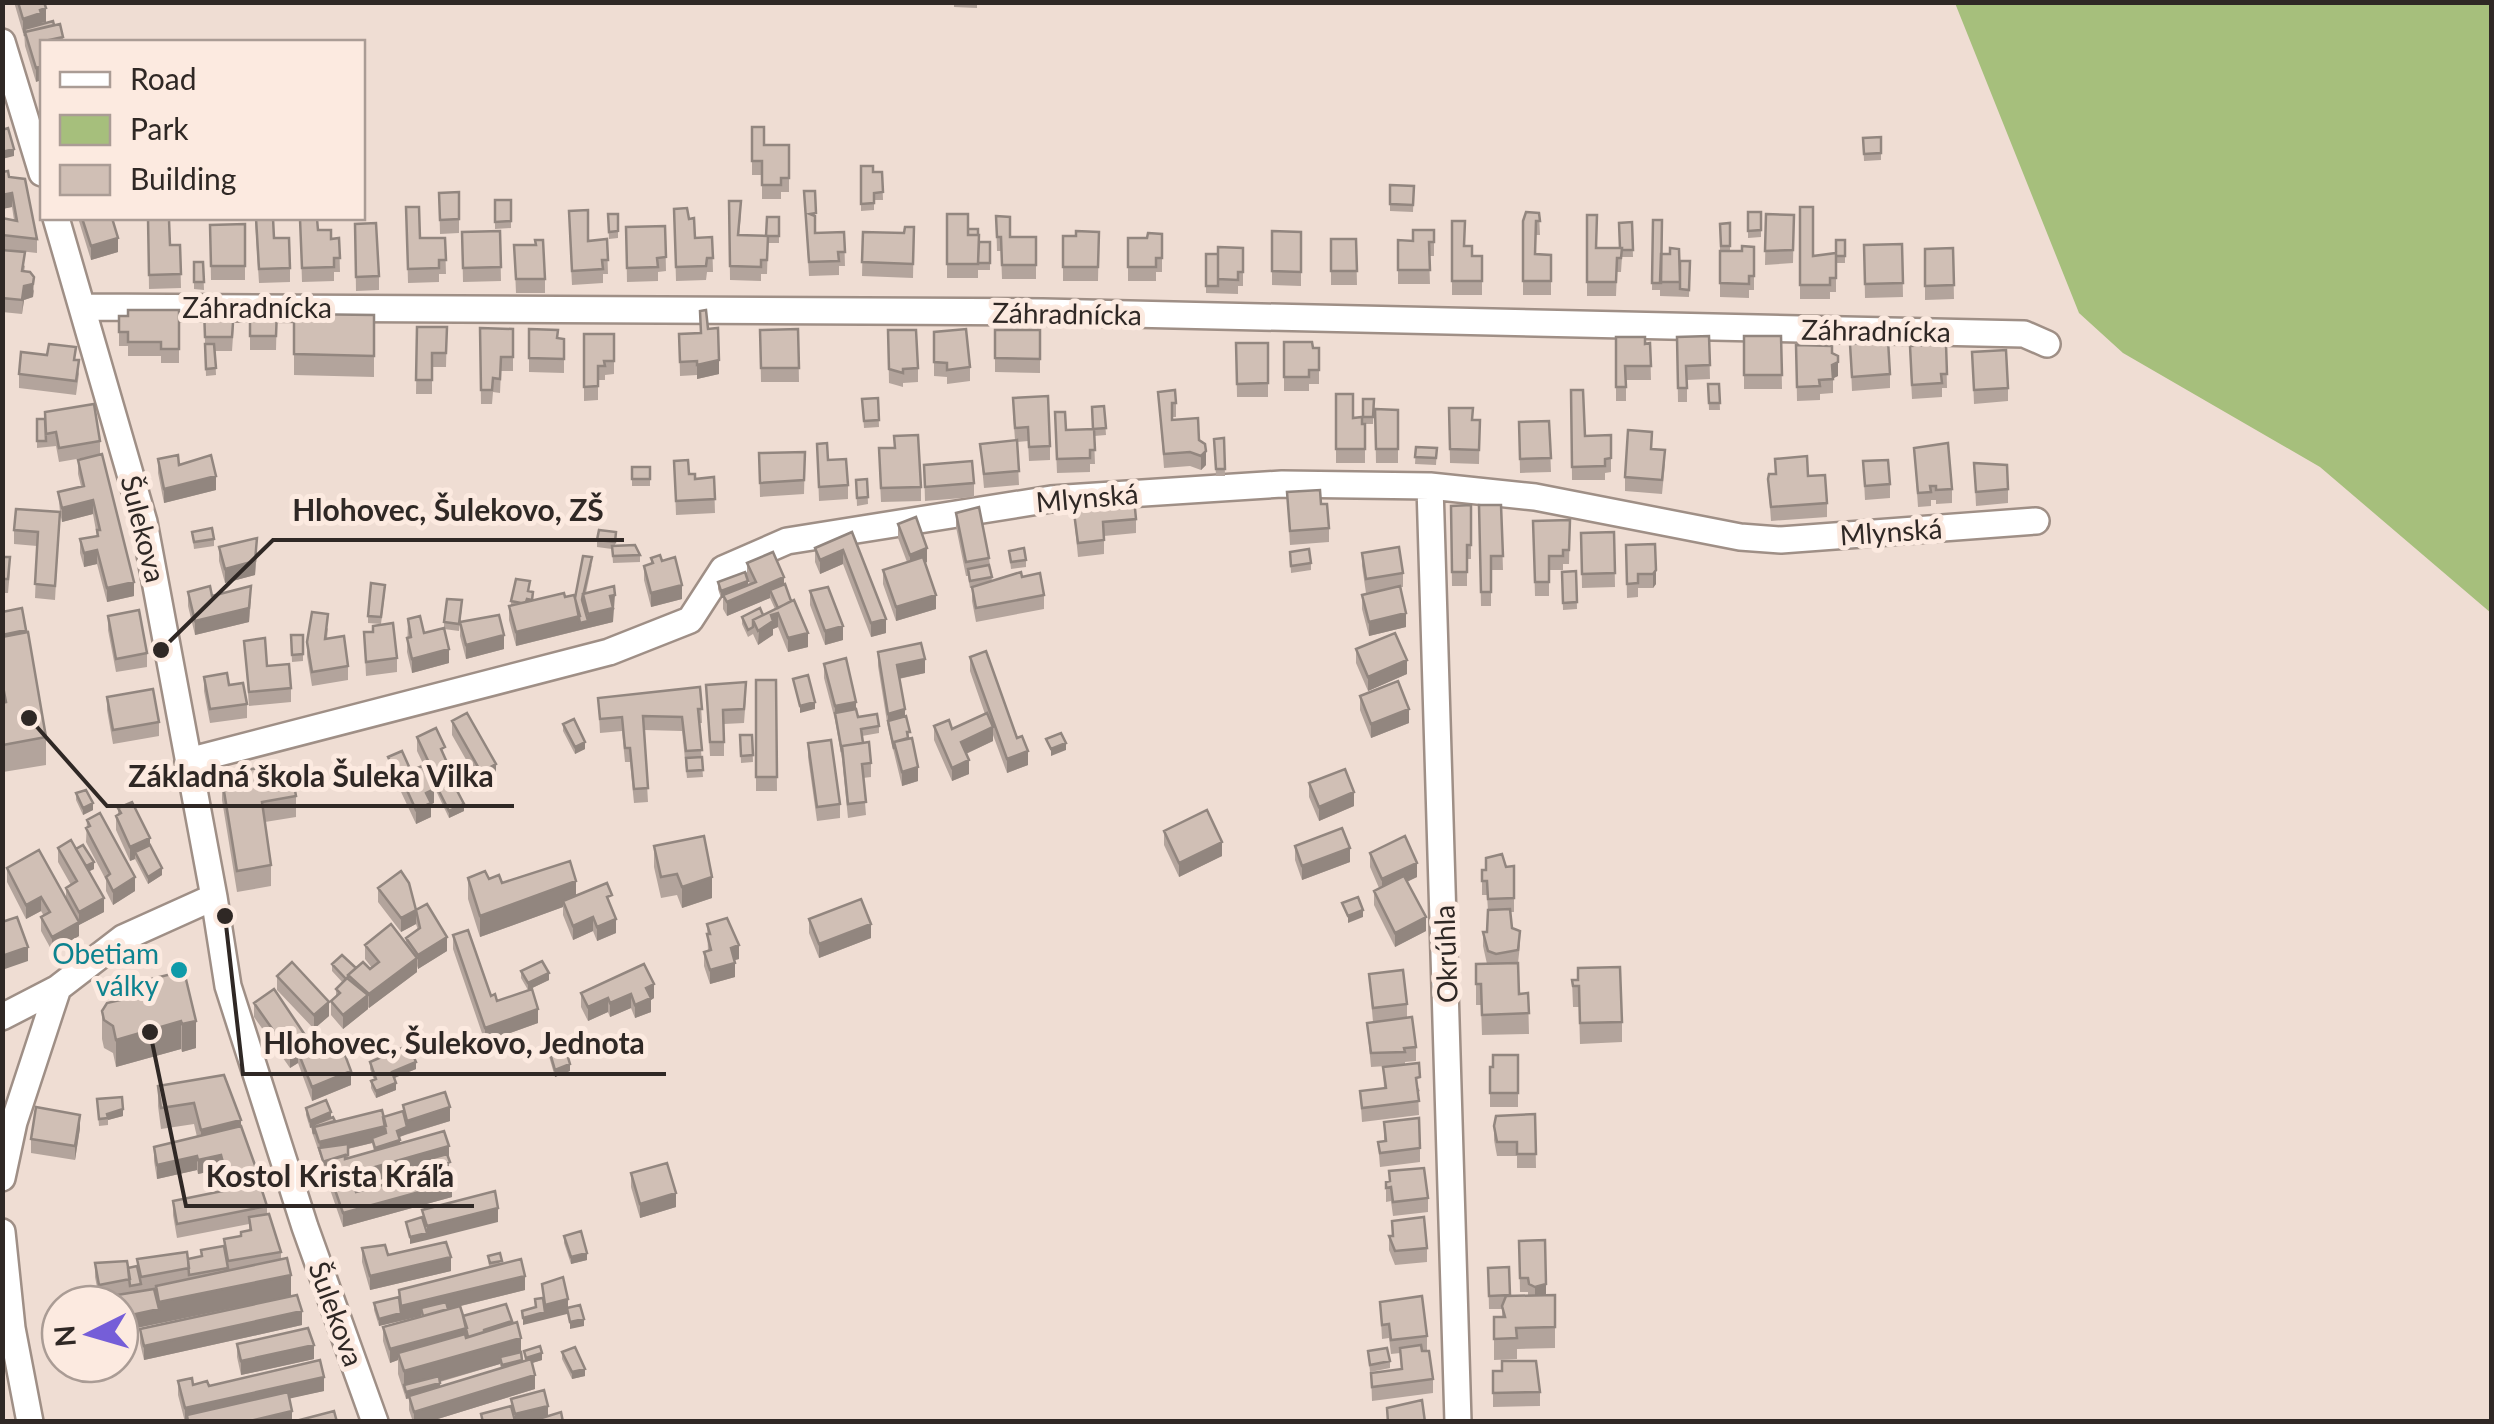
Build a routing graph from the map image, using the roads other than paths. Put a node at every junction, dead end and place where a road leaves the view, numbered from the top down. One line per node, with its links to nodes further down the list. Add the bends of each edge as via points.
1 (2, 42): 2 (street)
2 (40, 166)
3 (57, 220): 4 (street, Šulekova)
4 (84, 307): 5 (street, Záhradnícka, via 1043,312 2024,334); 8 (street, Šulekova, via 144,522)
5 (2047, 344)
6 (1430, 486): 7 (street, Mlynská, via 1535,497 1740,538); 8 (street, Mlynská, via 1282,484 1051,499 787,541 722,570 690,620 608,652); 16 (street, Okrúhla)
7 (2036, 521)
8 (188, 761): 9 (street, Šulekova)
9 (214, 897): 10 (street, via 123,938); 15 (street, Šulekova, via 228,986)
10 (58, 988): 11 (street); 12 (street)
11 (2, 1017)
12 (2, 1178)
13 (2, 1232): 14 (street)
14 (30, 1422)
15 (374, 1422)
16 (1458, 1422)

